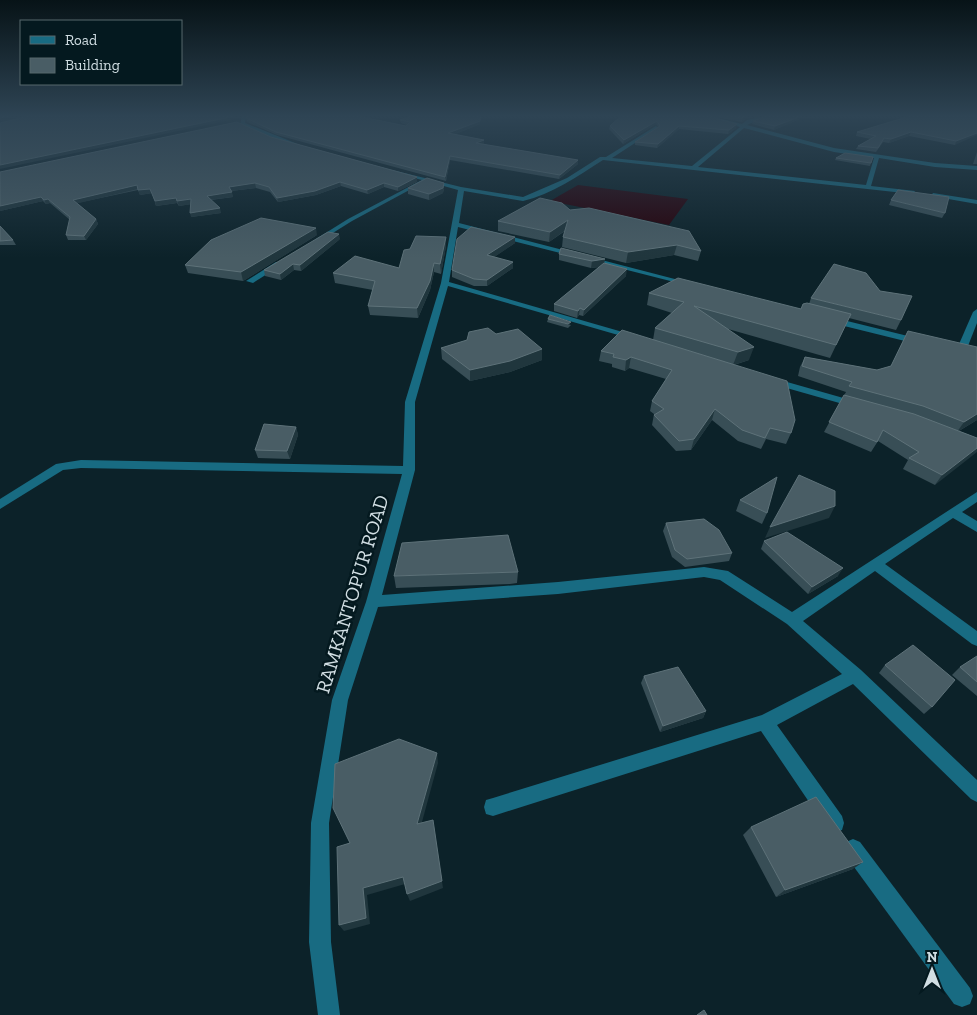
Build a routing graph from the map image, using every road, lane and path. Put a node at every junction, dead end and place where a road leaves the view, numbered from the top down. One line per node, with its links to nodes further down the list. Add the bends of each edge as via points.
1 (592, 163): 11 (street, via 569,179 530,198)
2 (653, 163): 7 (street)
3 (698, 163): 7 (street)
4 (875, 163): 10 (street)
5 (938, 163): 8 (street)
6 (367, 164): 9 (street)
7 (692, 168): 10 (street)
8 (977, 168)
9 (427, 180): 11 (street); 16 (street, via 350,220)
10 (868, 187): 12 (street)
11 (461, 189): 15 (street, RAMKANTOPUR ROAD)
12 (921, 193)
13 (930, 194): 14 (street)
14 (977, 202)
15 (455, 224): 19 (street, RAMKANTOPUR ROAD); 20 (street)
16 (311, 245)
17 (288, 258): 18 (street)
18 (250, 281)
19 (445, 283): 23 (street); 28 (street, RAMKANTOPUR ROAD, via 410,402)
20 (702, 287)
21 (977, 312): 25 (street)
22 (823, 318): 24 (street)
23 (645, 341)
24 (934, 345)
25 (961, 351)
26 (766, 379): 27 (street)
27 (870, 408)
28 (409, 470): 30 (street, via 81,464 60,467); 34 (street, RAMKANTOPUR ROAD)
29 (977, 496): 31 (street)
30 (0, 505)
31 (954, 513): 32 (street); 33 (street)
32 (977, 527)
33 (875, 564): 35 (street); 36 (street)
34 (373, 602): 35 (street, via 558,588 704,572 723,575); 42 (street, RAMKANTOPUR ROAD, via 340,700 320,823 320,942)
35 (792, 620): 37 (street)
36 (977, 638)
37 (855, 675): 38 (street); 39 (street)
38 (765, 722): 40 (street); 41 (street, via 878,886)
39 (977, 793)
40 (492, 807)
41 (962, 996)
42 (329, 1015)

